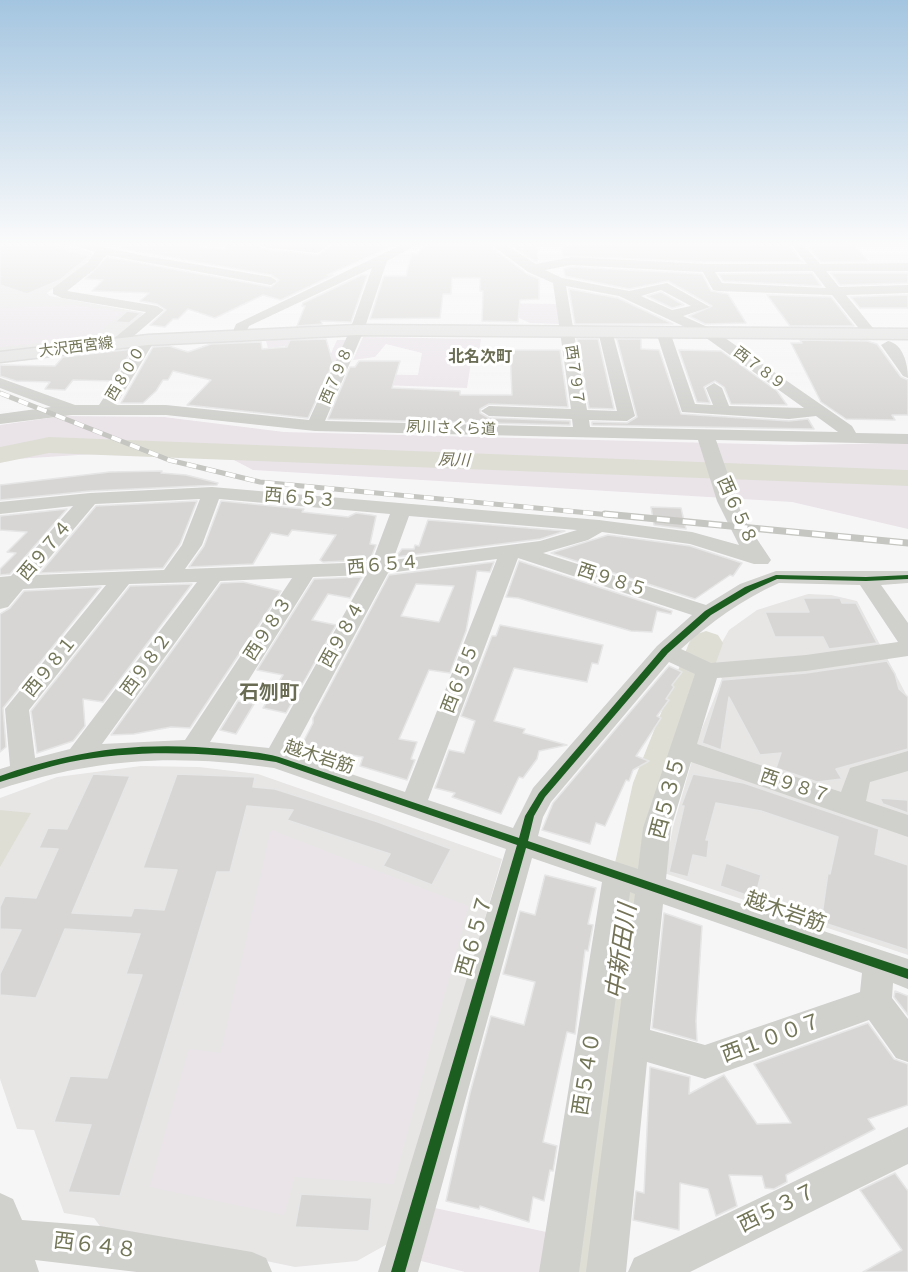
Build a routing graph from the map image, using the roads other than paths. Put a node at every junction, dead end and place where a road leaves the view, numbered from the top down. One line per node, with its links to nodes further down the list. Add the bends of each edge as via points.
1 (105, 302): 18 (street, via 157,310)
2 (289, 302): 15 (street, via 243,324)
3 (366, 302): 9 (street, 西７９８)
4 (563, 302): 10 (street, 西７９７)
5 (643, 302): 8 (street, 西７８９)
6 (694, 302): 8 (street, via 703,307)
7 (846, 302): 14 (street)
8 (670, 315): 13 (street, 西７８９)
9 (357, 330): 10 (main road, 大沢西宮線); 15 (main road, 大沢西宮線); 32 (street, 西７９８)
10 (568, 331): 11 (main road, 大沢西宮線); 29 (street, 西７９７)
11 (606, 331): 12 (main road, 大沢西宮線); 29 (street, via 627,416)
12 (663, 332): 13 (main road, 大沢西宮線); 27 (street, via 687,409)
13 (707, 332): 14 (main road, 大沢西宮線); 28 (street, 西７８９)
14 (870, 333): 16 (main road, 大沢西宮線)
15 (239, 334): 17 (main road, 大沢西宮線)
16 (908, 334)
17 (147, 340): 18 (main road, 大沢西宮線); 24 (street, 西８００)
18 (117, 343): 20 (main road, 大沢西宮線)
19 (898, 354): 21 (street)
20 (0, 357)
21 (908, 373)
22 (0, 383): 25 (street, 夙川さくら道)
23 (714, 388): 27 (street)
24 (105, 409): 25 (street, 夙川さくら道); 32 (street, 夙川さくら道)
25 (73, 410): 30 (street)
26 (489, 411): 29 (street)
27 (723, 411): 28 (street)
28 (819, 411): 34 (street, 西７８９)
29 (580, 413): 33 (street, 西７９７)
30 (0, 419)
31 (908, 425): 34 (street)
32 (315, 426): 33 (street, 夙川さくら道)
33 (583, 433): 36 (street, 夙川さくら道)
34 (848, 433): 35 (street, 夙川さくら道); 36 (street, 夙川さくら道)
35 (908, 439)
36 (709, 444): 43 (street, 西６５８, via 739,528)
37 (212, 494): 38 (street, 西６５３); 40 (street, 西６５３); 47 (street, via 192,545)
38 (90, 499): 39 (street, 西６５３); 52 (street, 西９７４)
39 (0, 507)
40 (402, 508): 41 (street, 西６５３); 44 (street, 西９８４)
41 (599, 526): 42 (street, 西６５４, via 581,536); 43 (street, via 692,538)
42 (513, 551): 44 (street, 西６５４); 54 (street, 西９８５); 64 (street, 西６５５)
43 (757, 557): 49 (street, 西６５８)
44 (380, 568): 45 (street, 西６５４); 61 (street, 西９８４)
45 (307, 570): 46 (street, 西６５４); 58 (street, 西９８３)
46 (214, 574): 47 (street, 西６５４); 60 (street, 西９８２)
47 (170, 576): 48 (street, 西６５４)
48 (124, 577): 52 (street, 西６５４); 63 (street, 西９８１, via 17,710)
49 (777, 577): 51 (street); 54 (street)
50 (908, 577): 51 (street)
51 (866, 579): 55 (street)
52 (10, 583): 53 (street, 西９７４)
53 (0, 602)
54 (708, 613): 57 (street)
55 (908, 639)
56 (908, 648): 57 (street, via 806,663)
57 (689, 662): 59 (street, 西５３５); 67 (street, 西６５７, via 542,795 530,816)
58 (193, 748): 60 (street, 越木岩筋); 61 (street, 越木岩筋)
59 (682, 749): 65 (street, 西９８７); 69 (street, 西５３５, via 657,828)
60 (79, 756): 63 (street, 越木岩筋)
61 (276, 759): 64 (street, 越木岩筋)
62 (908, 761): 65 (street, via 859,775)
63 (12, 775)
64 (413, 805): 67 (street, 越木岩筋)
65 (850, 805): 66 (street, 西９８７)
66 (908, 826)
67 (522, 844): 68 (street, 越木岩筋); 77 (street, 西６５７)
68 (618, 876): 69 (street, 越木岩筋); 78 (street, 西５４０)
69 (651, 886): 70 (street, 越木岩筋); 72 (street, 西５３５)
70 (893, 969): 71 (street)
71 (875, 1002): 72 (street, 西１００７, via 705,1062); 73 (street)
72 (633, 1042): 79 (street, 西５３５)
73 (908, 1047)
74 (908, 1145): 80 (street, 西５３７)
75 (10, 1241): 76 (street, 西６４８, via 100,1246)
76 (252, 1272)
77 (398, 1272)
78 (559, 1272)
79 (606, 1272)
80 (648, 1272)

